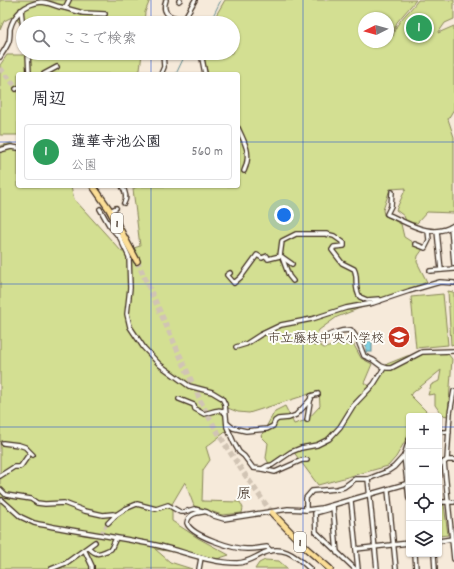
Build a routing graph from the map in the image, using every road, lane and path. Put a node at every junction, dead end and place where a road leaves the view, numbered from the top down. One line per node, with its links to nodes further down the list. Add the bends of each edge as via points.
1 (69, 0): 4 (street)
2 (166, 0): 9 (street, via 164,6)
3 (195, 0): 10 (street)
4 (65, 8): 5 (street, via 42,2); 6 (street, via 83,13)
5 (21, 10): 7 (street); 8 (street)
6 (105, 14)
7 (16, 16)
8 (22, 16)
9 (169, 16)
10 (186, 16)
11 (16, 17): 12 (street, via 12,22 10,40)
12 (0, 57)
13 (28, 60): 18 (street)
14 (164, 60): 20 (street)
15 (201, 60): 17 (street)
16 (57, 67): 19 (street)
17 (203, 69): 21 (street); 22 (street)
18 (29, 72)
19 (48, 72)
20 (162, 72)
21 (201, 72)
22 (204, 72)
23 (240, 133): 26 (street, via 248,152 248,163)
24 (16, 148): 25 (street)
25 (0, 150)
26 (244, 171)
27 (94, 188): 39 (highway, 1, via 109,209)
28 (123, 188): 30 (street, via 126,198)
29 (392, 192): 35 (street, via 391,206 387,214)
30 (124, 203)
31 (116, 208): 33 (street)
32 (100, 210): 57 (street, via 120,238 129,257 130,288 127,314 130,327 144,348 160,365 189,386 212,392 222,398)
33 (112, 210)
34 (452, 226): 36 (street); 41 (street)
35 (428, 231): 36 (street); 37 (street, via 429,240 425,248)
36 (437, 231): 43 (street)
37 (415, 244)
38 (281, 256): 40 (street); 45 (street, via 268,259 267,256 262,258 257,255 234,283 227,275); 46 (street); 48 (street, via 282,241 296,234 334,236 344,245 332,250 342,263 354,269 360,297)
39 (137, 261)
40 (292, 264)
41 (454, 264)
42 (454, 269): 43 (street)
43 (440, 270): 44 (street)
44 (430, 271)
45 (230, 273)
46 (293, 281)
47 (454, 283): 48 (street, via 440,282)
48 (380, 301): 50 (street, via 281,325)
49 (315, 343): 52 (street, via 339,331 351,330 364,356)
50 (236, 347)
51 (454, 351): 52 (street, via 422,352 391,368)
52 (384, 368): 70 (street, via 329,439 291,452 272,466)
53 (454, 391): 58 (street)
54 (318, 394): 56 (street, via 311,396)
55 (179, 399): 57 (street, via 204,414 219,411)
56 (311, 399): 59 (street); 60 (street, via 296,415 278,419 267,429 246,431 233,428)
57 (225, 413): 60 (street)
58 (452, 416): 62 (street)
59 (307, 420)
60 (226, 422): 70 (street, via 239,452 250,466)
61 (442, 432): 62 (street)
62 (449, 432): 68 (street)
63 (3, 444): 72 (street, via 25,447 31,454 22,466 14,467)
64 (406, 449): 65 (street)
65 (404, 456): 71 (street); 73 (street, via 394,467)
66 (307, 460): 70 (street, via 276,472)
67 (454, 460): 68 (street)
68 (446, 461): 69 (street); 80 (street)
69 (442, 464)
70 (262, 469)
71 (406, 470)
72 (0, 476)
73 (368, 479): 77 (street); 84 (street, via 355,479 337,489 312,491 306,498)
74 (406, 484): 76 (street)
75 (0, 489): 86 (street, via 6,494 31,499 37,503 64,503 85,511)
76 (388, 490): 77 (street); 94 (street)
77 (369, 495): 79 (street); 95 (street)
78 (2, 500): 89 (street, via 21,517 34,523)
79 (351, 500): 83 (street); 97 (street)
80 (448, 501): 81 (street); 82 (street); 87 (street)
81 (442, 502)
82 (454, 502)
83 (333, 507): 84 (street); 100 (street); 100 (street, via 315,513 316,532)
84 (306, 510): 85 (street, via 288,509 224,519)
85 (207, 512): 86 (street, via 194,509 180,512 168,505 156,509 137,504); 98 (street, via 189,517 187,523 190,528 210,540 244,549 267,547)
86 (116, 515): 88 (street)
87 (452, 519): 90 (street)
88 (108, 523)
89 (116, 538): 96 (street, via 111,549 99,554); 103 (street, via 160,546)
90 (452, 539): 91 (street); 99 (street)
91 (442, 541)
92 (95, 542): 96 (street)
93 (406, 543): 94 (street)
94 (394, 545): 95 (street); 113 (street)
95 (375, 547): 97 (street); 112 (street)
96 (87, 549): 105 (street, via 66,563); 106 (street)
97 (356, 549): 111 (street)
98 (271, 551): 103 (street, via 242,563); 108 (street, via 284,550)
99 (454, 552): 104 (street)
100 (337, 553): 111 (street)
101 (415, 557): 114 (street)
102 (434, 557): 115 (street)
103 (201, 558): 107 (street)
104 (454, 559)
105 (51, 569)
106 (92, 569)
107 (199, 569)
108 (310, 569)
109 (327, 569): 110 (highway, 1, via 297,542 272,513)
110 (330, 569)
111 (357, 569)
112 (377, 569)
113 (396, 569)
114 (416, 569)
115 (435, 569)

